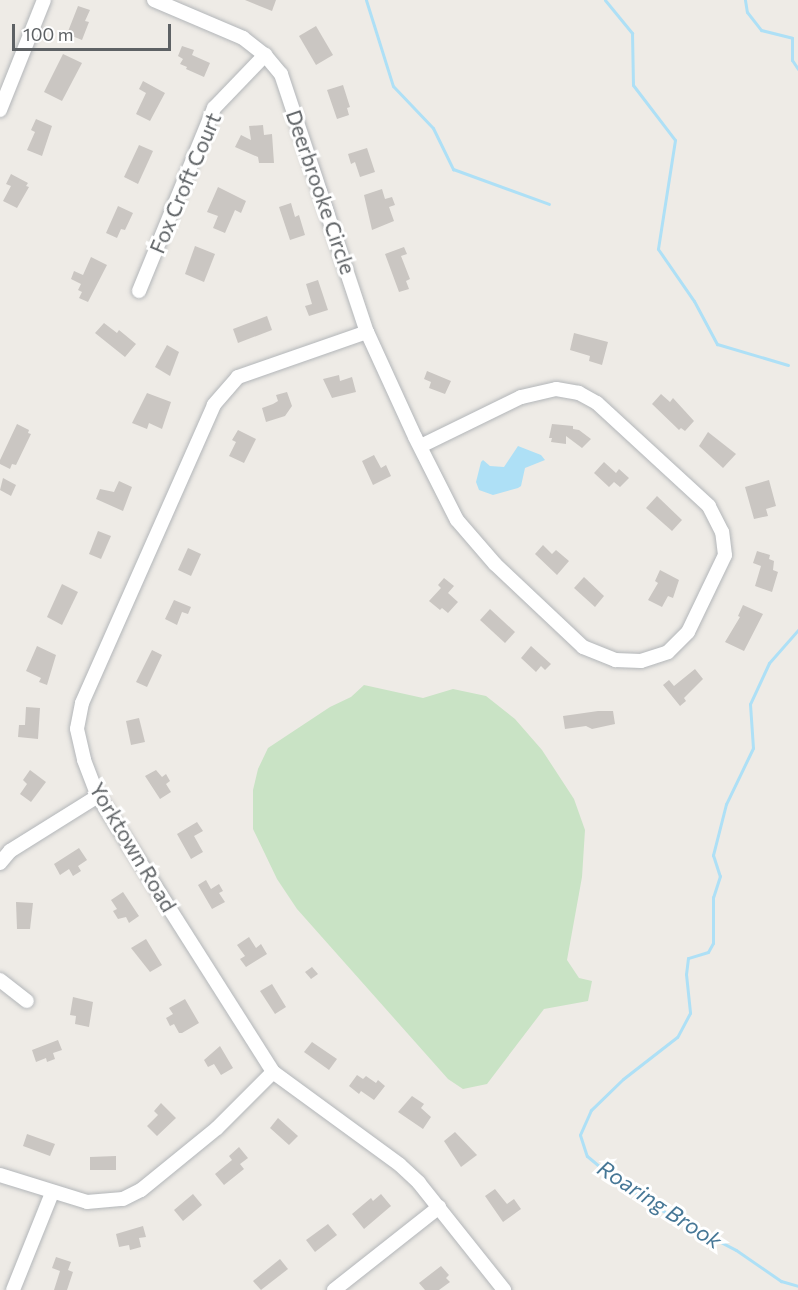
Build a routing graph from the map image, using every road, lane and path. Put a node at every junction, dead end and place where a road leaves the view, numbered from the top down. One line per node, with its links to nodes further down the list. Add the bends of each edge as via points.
1 (44, 0): 4 (street)
2 (154, 0): 3 (street, Deerbrooke Circle, via 243,38)
3 (265, 55): 5 (street, Fox Croft Court, via 214,108); 6 (street, Deerbrooke Circle, via 281,74)
4 (0, 110)
5 (139, 291)
6 (367, 332): 7 (street, Deerbrooke Circle); 8 (street, Yorktown Road, via 238,377 214,405 82,703 77,729)
7 (421, 446): 7 (street, Deerbrooke Circle, via 521,397 556,389 579,393 597,403 709,506 722,531 725,555 688,632 668,652 641,661 615,660 583,647 495,564 457,520)
8 (98, 796): 9 (street, via 10,851); 12 (street, Yorktown Road)
9 (0, 863)
10 (0, 980): 11 (street)
11 (27, 1001)
12 (273, 1072): 14 (street, via 217,1128 141,1190 123,1199 87,1202); 15 (street, Yorktown Road, via 400,1165)
13 (0, 1175): 14 (street)
14 (52, 1192): 16 (street)
15 (439, 1207): 17 (street); 18 (street, Yorktown Road)
16 (13, 1290)
17 (334, 1290)
18 (504, 1290)

